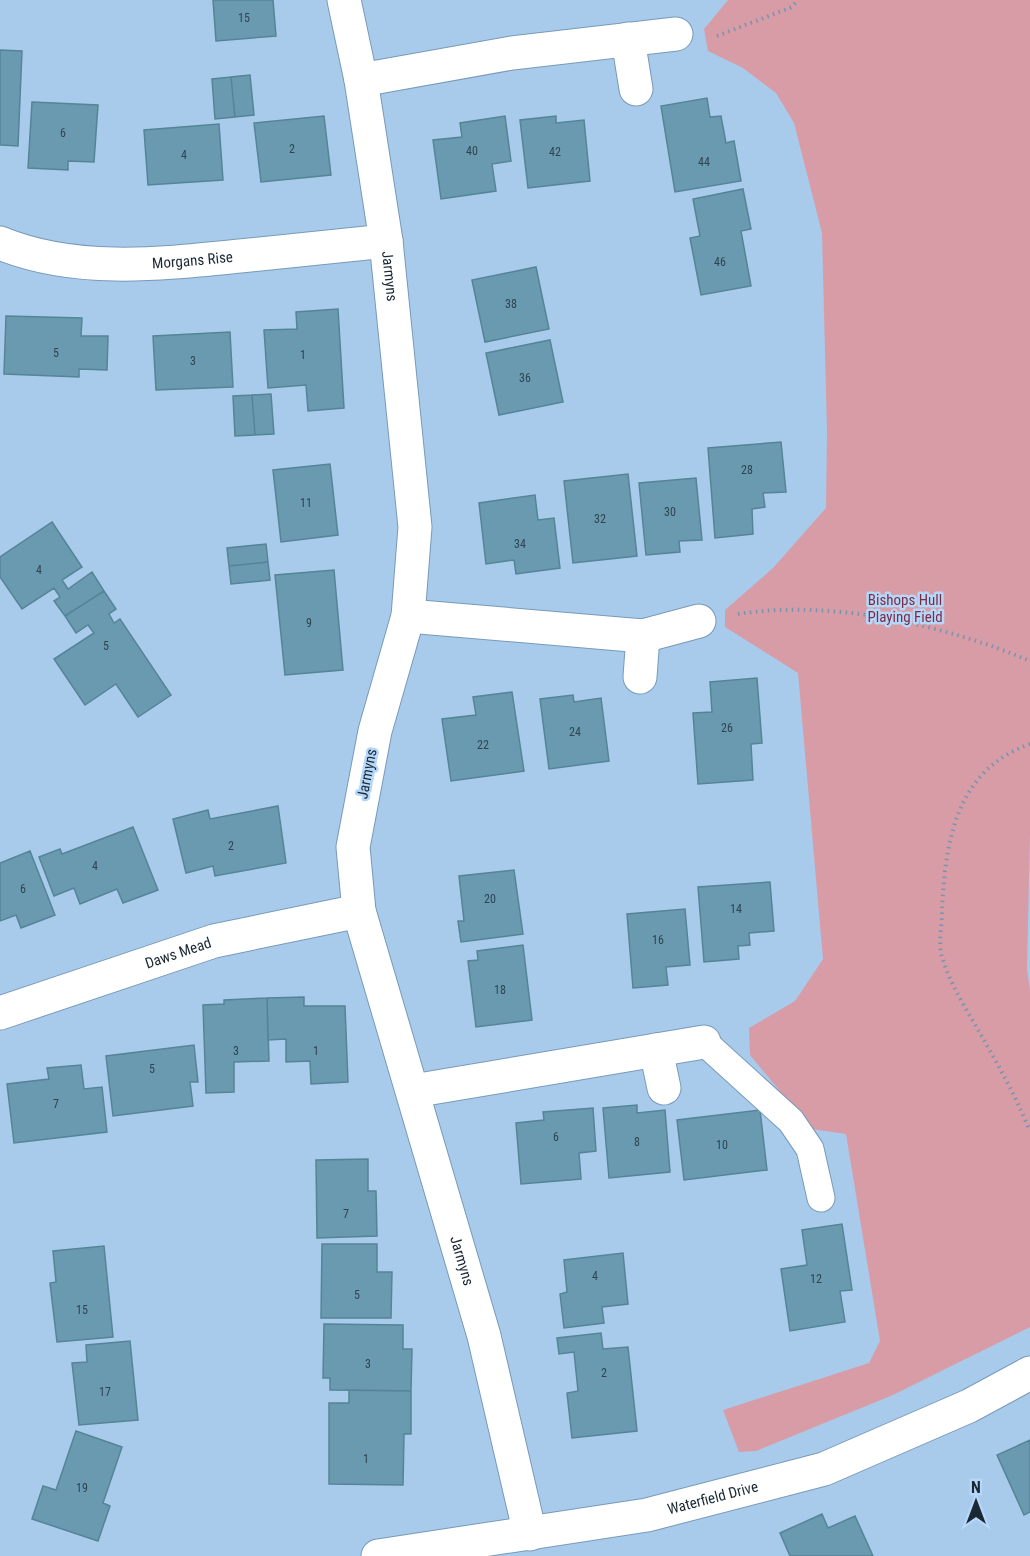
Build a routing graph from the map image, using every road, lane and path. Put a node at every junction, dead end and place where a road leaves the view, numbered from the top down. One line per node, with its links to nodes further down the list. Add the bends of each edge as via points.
1 (344, 0): 5 (street, Jarmyns)
2 (798, 0): 3 (path, via 792,7 708,39)
3 (676, 34): 4 (street)
4 (628, 39): 5 (street, via 512,53); 6 (street)
5 (362, 80): 7 (street, Jarmyns)
6 (636, 89)
7 (386, 241): 8 (street, Morgans Rise, via 180,262 90,264); 9 (street, Jarmyns, via 415,527)
8 (0, 243)
9 (408, 616): 11 (street); 15 (street, Jarmyns, via 375,731 353,847)
10 (699, 621): 11 (street); 12 (path, via 758,611 808,610 908,621 995,646)
11 (643, 636): 13 (street)
12 (1030, 661)
13 (640, 677)
14 (1030, 744): 21 (path, via 1009,751 984,770 952,823 943,893 941,955)
15 (360, 911): 16 (street, Daws Mead, via 214,941); 20 (street, Jarmyns)
16 (0, 1013)
17 (704, 1042): 18 (street); 22 (lane, via 791,1121 810,1149)
18 (656, 1050): 19 (street); 20 (street)
19 (664, 1088)
20 (413, 1091): 24 (street, Jarmyns, via 484,1336)
21 (1030, 1131)
22 (821, 1198)
23 (1030, 1373): 24 (street, Waterfield Drive, via 969,1406 824,1469 646,1515)
24 (530, 1534): 25 (street, Waterfield Drive)
25 (378, 1556)

